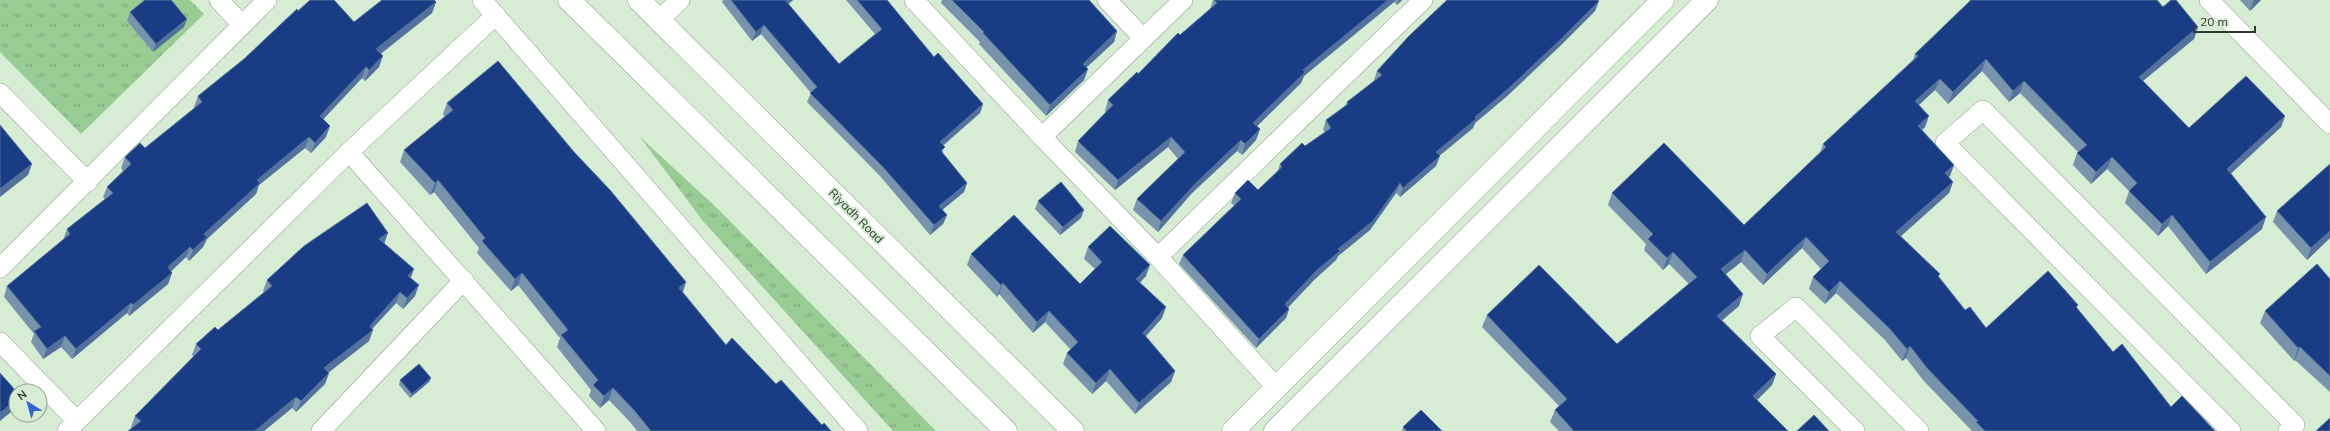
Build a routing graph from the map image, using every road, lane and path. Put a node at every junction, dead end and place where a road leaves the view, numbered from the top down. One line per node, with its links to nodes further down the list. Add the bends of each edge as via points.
1 (219, 0): 16 (street)
2 (266, 0): 16 (street)
3 (482, 0): 14 (street)
4 (569, 0): 32 (street)
5 (639, 0): 15 (street, Riyadh Road)
6 (680, 0): 15 (street)
7 (914, 0): 20 (street)
8 (1107, 0): 17 (street)
9 (1183, 0): 17 (street)
10 (1423, 0): 23 (street)
11 (1663, 0): 27 (street)
12 (1707, 0): 35 (street)
13 (2209, 0): 19 (street)
14 (496, 15): 21 (street); 31 (street)
15 (659, 20): 33 (street, Riyadh Road)
16 (242, 24): 22 (street)
17 (1143, 38): 20 (street)
18 (0, 93): 22 (street)
19 (2330, 124)
20 (1042, 137): 23 (street)
21 (349, 152): 25 (street); 28 (street)
22 (88, 182): 24 (street)
23 (1158, 257): 27 (street)
24 (0, 268)
25 (464, 280): 29 (street); 30 (street)
26 (0, 342): 28 (street)
27 (1276, 387): 34 (street)
28 (72, 426)
29 (321, 431)
30 (596, 431)
31 (858, 431)
32 (1006, 431)
33 (1073, 431)
34 (1233, 431)
35 (1275, 431)
36 (1855, 431): 37 (street, via 1760,336 1796,308)
37 (1919, 431)
38 (2231, 431): 39 (street, via 1945,143 1982,110 2295,425)
39 (2288, 431)

